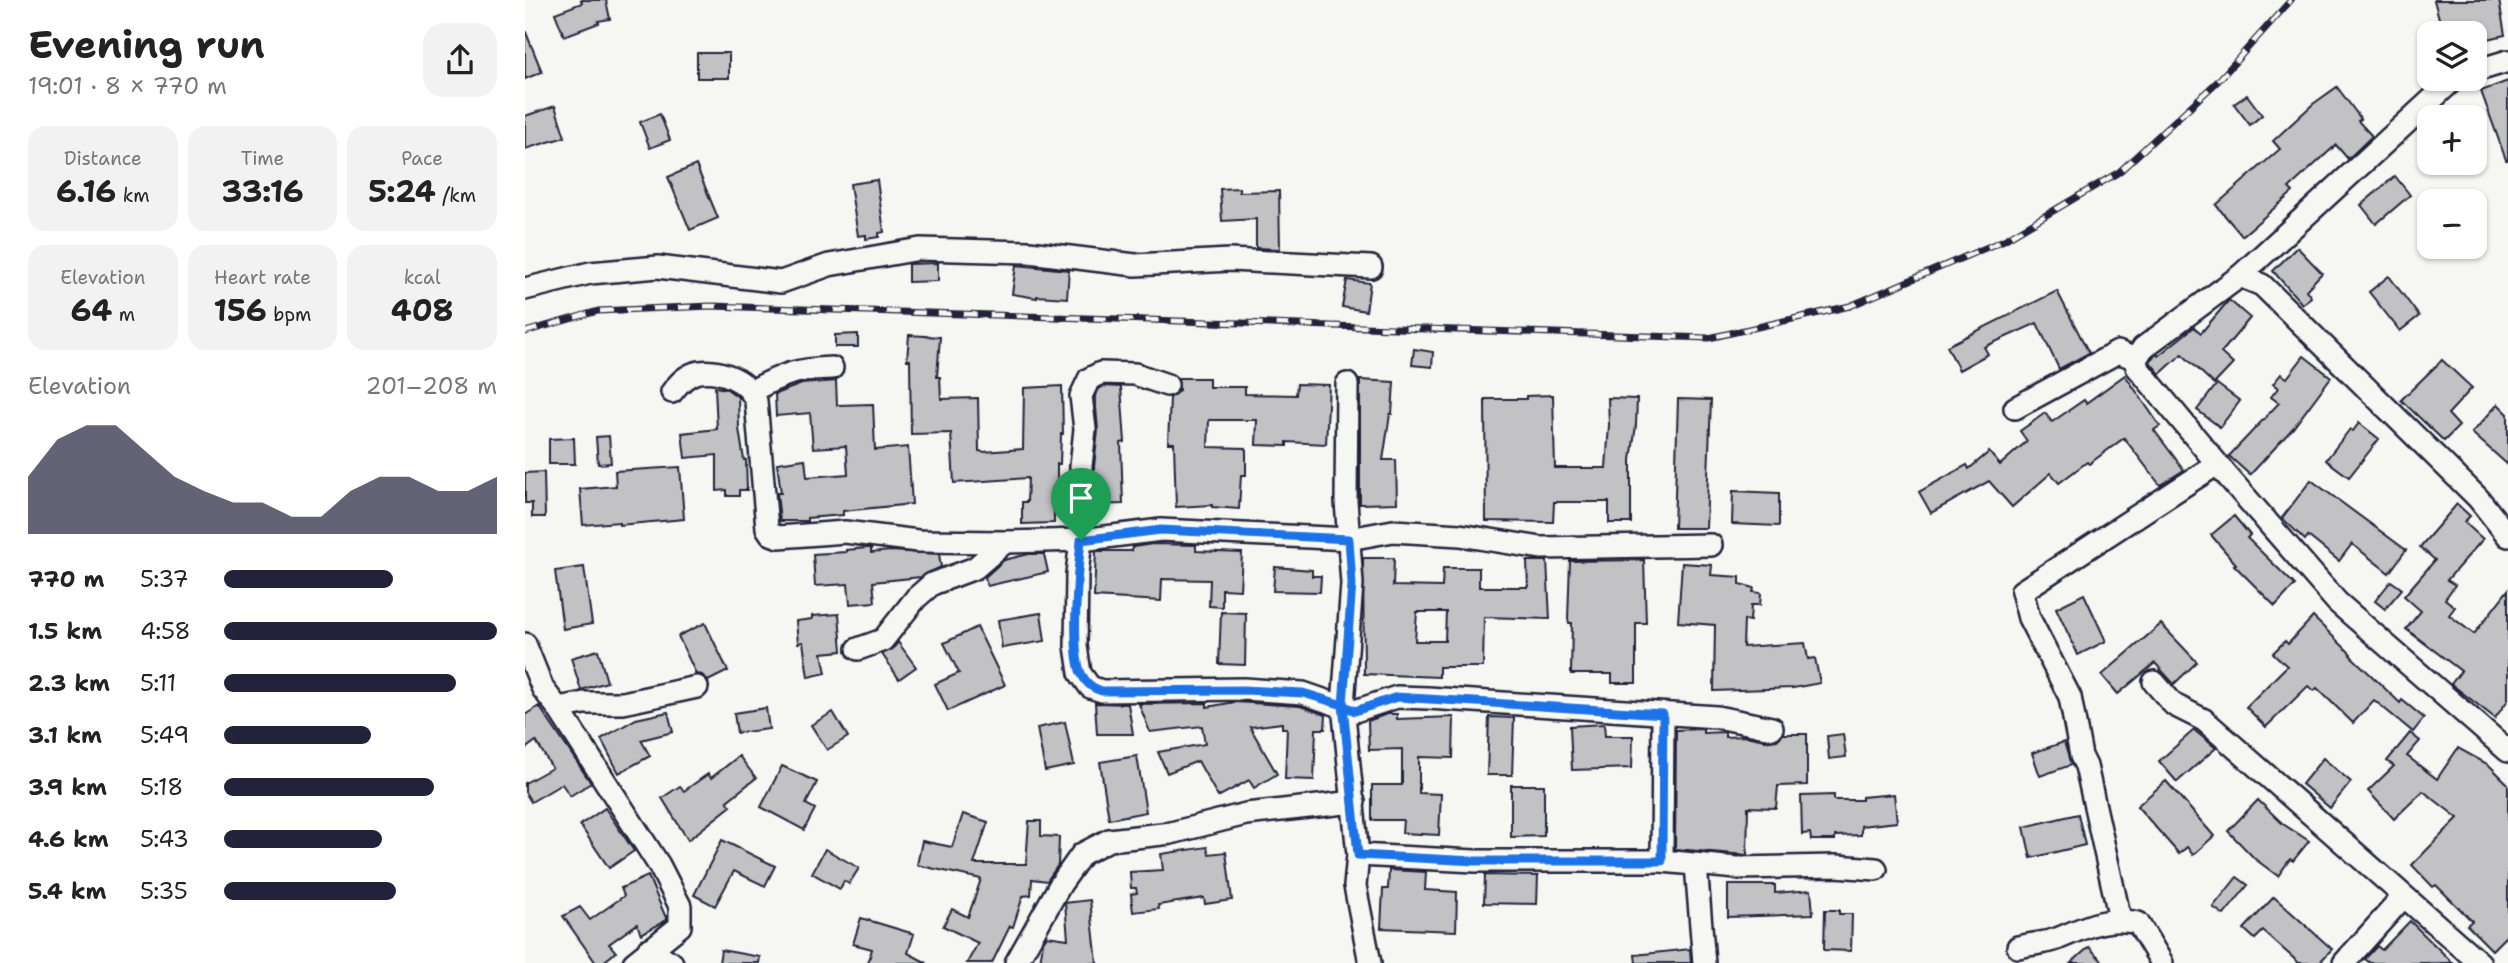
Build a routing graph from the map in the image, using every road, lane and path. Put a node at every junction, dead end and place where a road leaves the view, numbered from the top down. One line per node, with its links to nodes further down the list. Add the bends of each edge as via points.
1 (2508, 61): 2 (street)
2 (2487, 67)
3 (2441, 91): 5 (street)
4 (1371, 267): 6 (street, via 1230,260 1135,265 1029,252 919,249 829,265 781,282 658,267 590,273)
5 (2240, 276): 7 (street, via 2143,348); 15 (street, via 2262,285 2478,498)
6 (525, 289)
7 (2136, 359): 13 (street, via 2118,352); 14 (street, via 2137,367)
8 (832, 368): 11 (street, via 781,375)
9 (1347, 384): 16 (street)
10 (1167, 385): 17 (street, via 1117,372 1089,379 1081,396 1085,429)
11 (753, 391): 12 (street, via 723,374 698,372 682,379); 18 (street, via 771,534 845,532 918,541)
12 (672, 392)
13 (2015, 408)
14 (2217, 464): 29 (street, via 2337,602); 36 (street, via 2022,591 2029,618 2070,697)
15 (2508, 536)
16 (1349, 539): 17 (street, via 1161,530); 19 (street, via 1393,531 1460,535 1541,548); 25 (street, via 1352,584)
17 (1081, 540): 18 (street); 25 (street, via 1076,646 1080,673 1090,687 1102,691 1303,693)
18 (1005, 542): 21 (street, via 975,568 932,584 883,640)
19 (1711, 545)
20 (525, 645): 24 (street)
21 (858, 649)
22 (2154, 682): 35 (street, via 2174,705 2204,720)
23 (697, 687): 26 (street, via 623,703)
24 (534, 691): 26 (street)
25 (1343, 705): 27 (street, via 1355,711 1397,697 1417,697); 30 (street)
26 (558, 708): 38 (street, via 659,864 680,906 680,926)
27 (1663, 714): 28 (street, via 1717,717); 32 (street)
28 (1772, 728)
29 (2508, 751)
30 (1354, 802): 31 (street); 40 (street, via 1246,814 1109,841 1082,854)
31 (1358, 855): 32 (street, via 1475,861); 41 (street, via 1355,886)
32 (1662, 861): 33 (street)
33 (1696, 865): 34 (street); 42 (street)
34 (1876, 869)
35 (2403, 897): 44 (street); 45 (street)
36 (2120, 919): 37 (street); 43 (street, via 2138,922)
37 (2018, 947)
38 (641, 956): 39 (street)
39 (671, 963)
40 (1016, 963)
41 (1370, 963)
42 (1704, 963)
43 (2162, 963)
44 (2344, 963)
45 (2480, 963)

